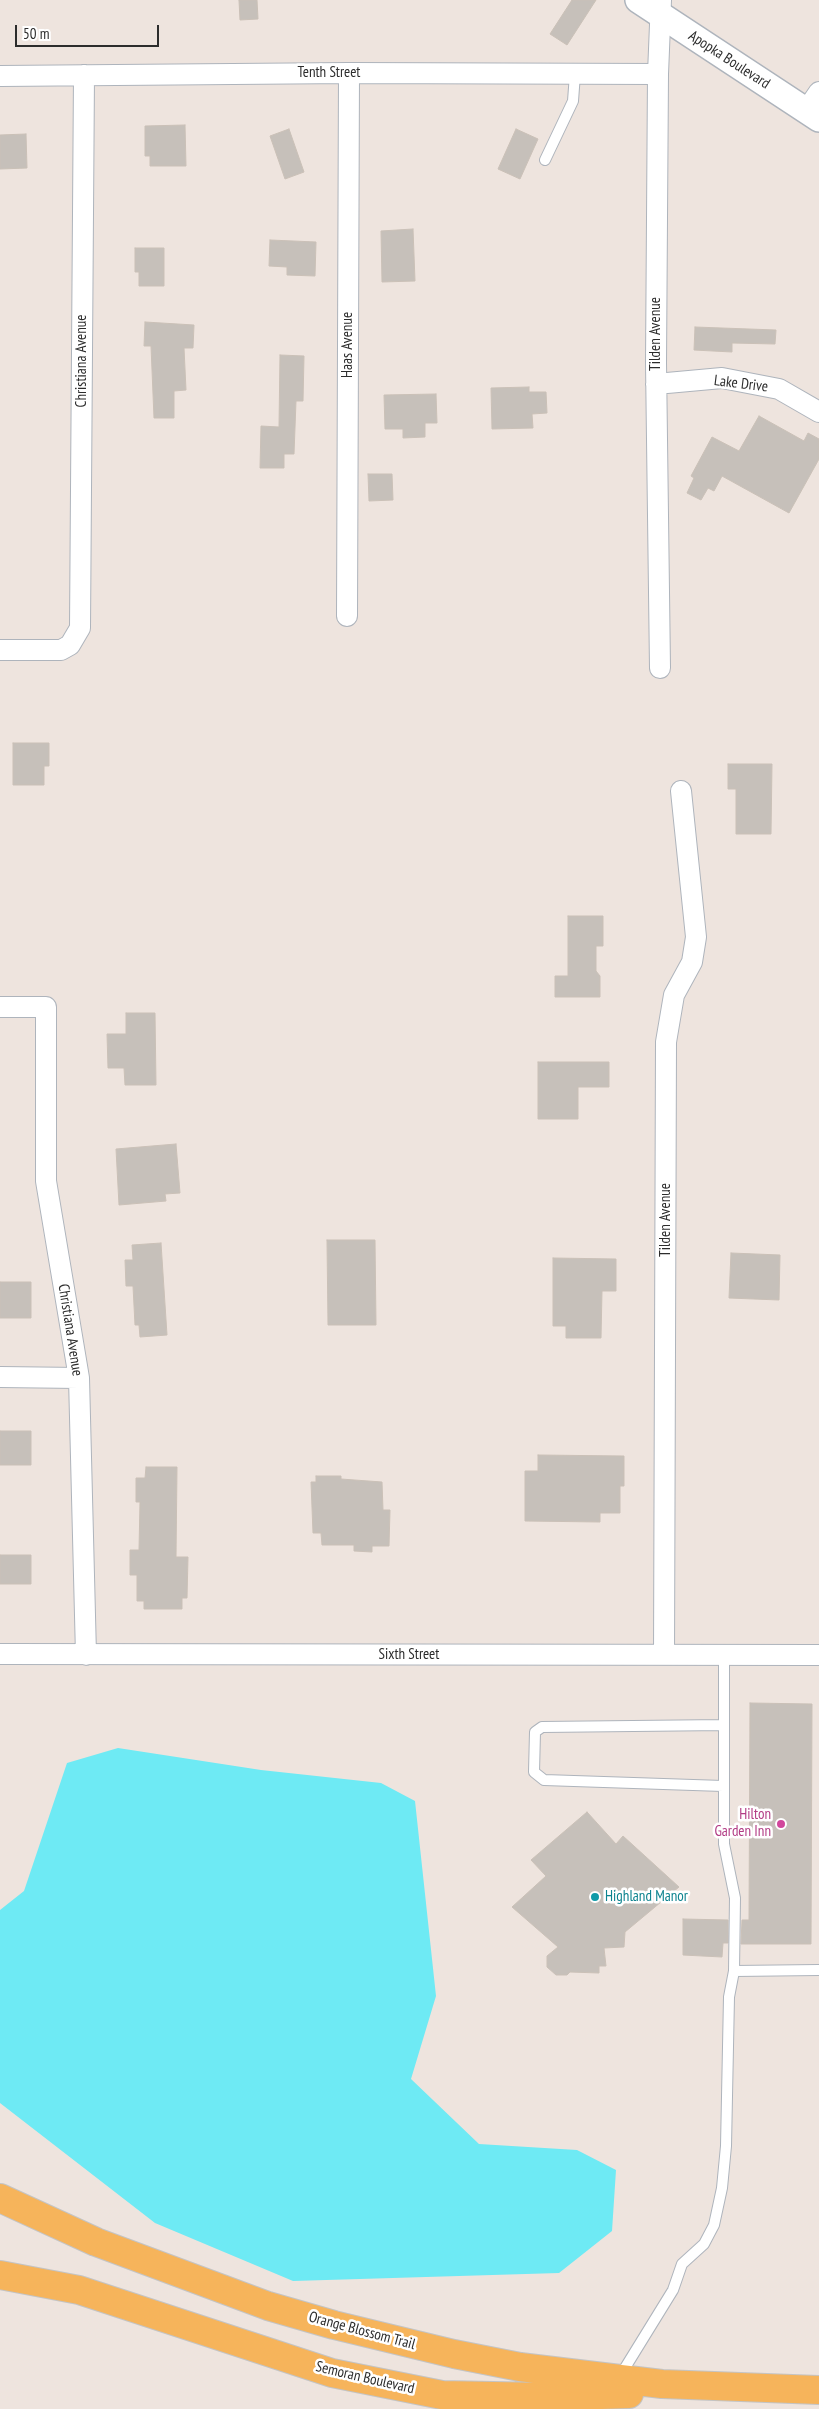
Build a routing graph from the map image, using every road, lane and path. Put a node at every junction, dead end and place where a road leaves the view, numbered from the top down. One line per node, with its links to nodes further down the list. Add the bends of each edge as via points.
1 (638, 0): 2 (street, Apopka Boulevard)
2 (661, 8): 5 (street, Tilden Avenue); 8 (street, Apopka Boulevard)
3 (349, 73): 4 (street, Tenth Street); 6 (street, Tenth Street); 12 (street, Haas Avenue)
4 (575, 74): 5 (street, Tenth Street); 9 (lane, via 573,102)
5 (658, 74): 10 (street, Tilden Avenue)
6 (84, 75): 7 (street, Tenth Street); 13 (street, Christiana Avenue, via 80,628 70,645 61,650)
7 (0, 76)
8 (815, 107)
9 (545, 160)
10 (656, 384): 11 (street, Lake Drive, via 722,378 779,389); 14 (street, Tilden Avenue)
11 (819, 412)
12 (347, 616)
13 (0, 650)
14 (660, 668)
15 (681, 791): 21 (street, Tilden Avenue, via 696,937 692,962 674,995 666,1042)
16 (0, 1007): 18 (street, Christiana Avenue, via 46,1007 46,1181)
17 (0, 1377): 18 (street)
18 (78, 1378): 20 (street, Christiana Avenue)
19 (0, 1654): 20 (street, Sixth Street)
20 (86, 1655): 21 (street, Sixth Street)
21 (664, 1655): 22 (street, Sixth Street)
22 (724, 1655): 23 (street, Sixth Street); 24 (lane)
23 (819, 1655)
24 (724, 1725): 25 (lane); 25 (lane, via 542,1727 535,1732 534,1772 544,1780)
25 (723, 1786): 27 (lane, via 724,1844 735,1898)
26 (819, 1970): 27 (lane)
27 (734, 1971): 30 (lane, via 729,1997 726,2146 714,2225 704,2244 682,2264 672,2290)
28 (0, 2198): 30 (main road, Orange Blossom Trail, via 96,2242 268,2306 454,2354)
29 (0, 2275): 31 (main road, Semoran Boulevard, via 79,2290 332,2373 442,2395 544,2397)
30 (617, 2379): 31 (main road, Orange Blossom Trail)
31 (743, 2389): 32 (main road)
32 (819, 2390)

